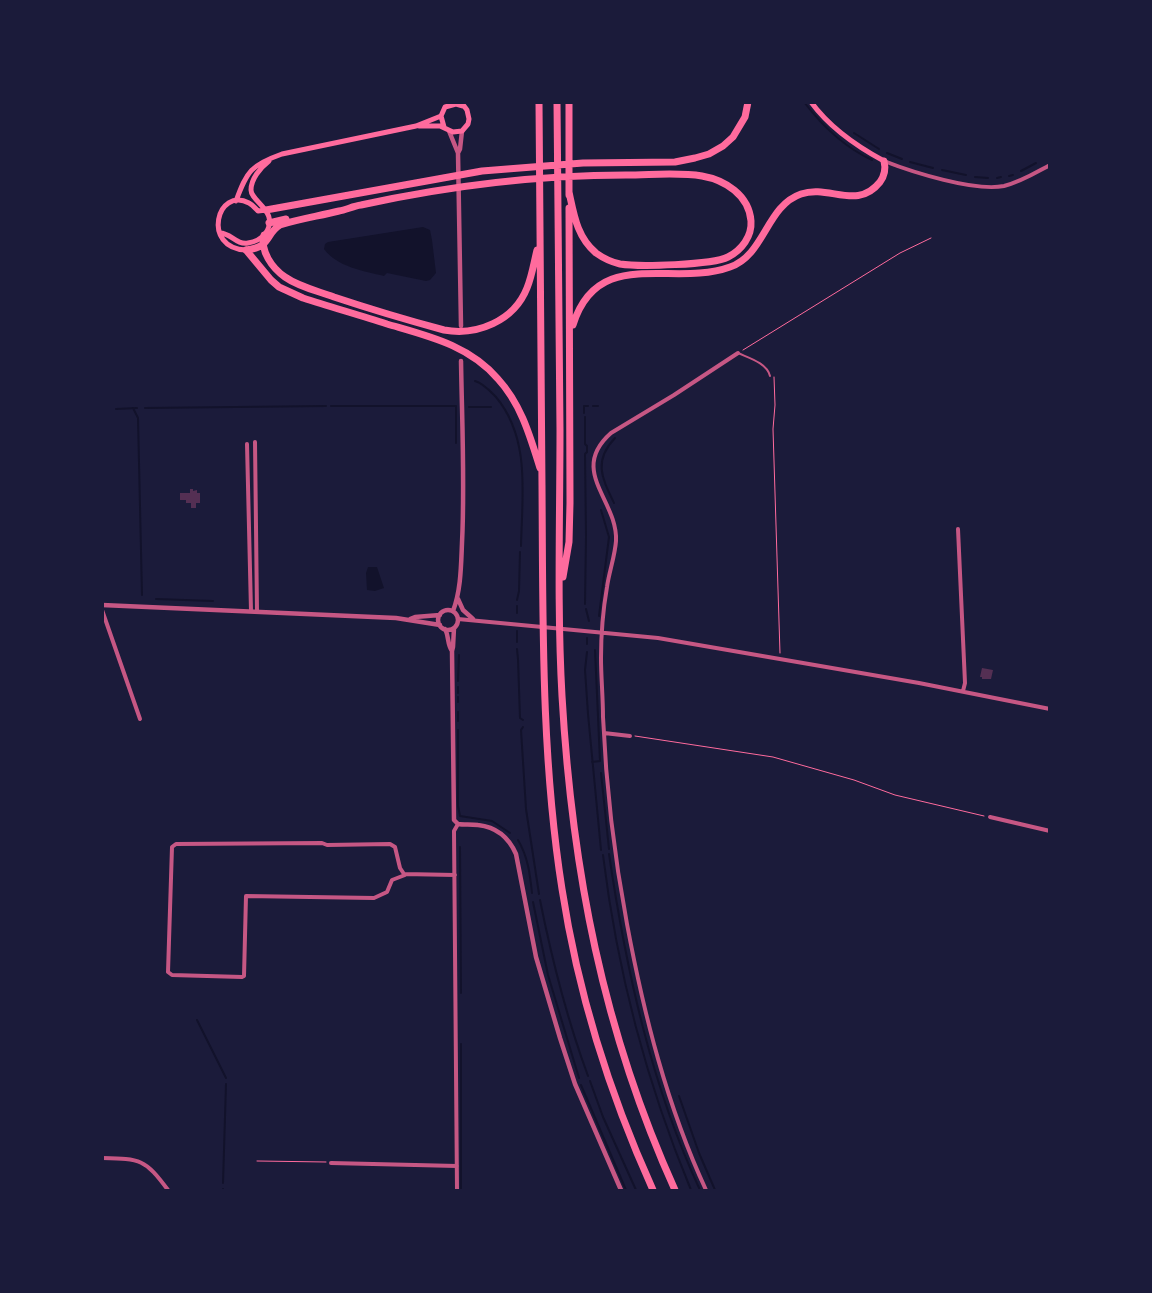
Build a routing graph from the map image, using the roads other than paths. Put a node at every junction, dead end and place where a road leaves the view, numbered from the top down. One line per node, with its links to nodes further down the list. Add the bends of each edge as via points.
1 (539, 102): 24 (highway)
2 (557, 102): 36 (highway)
3 (569, 102): 17 (highway)
4 (748, 102): 20 (highway, via 745,117 734,136 723,146 710,154 675,162 583,162 452,175)
5 (810, 102): 15 (main road, via 840,134)
6 (450, 104): 7 (main road); 8 (main road)
7 (462, 104): 12 (main road, via 469,119)
8 (441, 116): 9 (main road); 10 (main road)
9 (416, 126): 10 (main road); 14 (main road)
10 (444, 127): 11 (main road)
11 (449, 131): 12 (main road); 13 (street)
12 (462, 131): 13 (street)
13 (458, 153): 27 (street)
14 (273, 158): 18 (main road, via 260,163 249,173); 20 (main road, via 260,169 251,190 253,197)
15 (884, 161): 16 (street, via 914,172 978,186 1001,186 1019,181); 28 (highway, via 883,177 868,192 849,196 805,192 791,198 774,216 752,253 739,263 713,272 632,274 602,284 581,304)
16 (1050, 165)
17 (569, 192): 19 (highway, via 578,228 587,244 598,255 618,263 644,265 718,261 743,246 751,224 747,204 732,188 702,176 682,175 522,180 452,188); 28 (highway)
18 (236, 201): 20 (main road, via 248,202 258,211); 22 (main road, via 226,205 219,214 217,225)
19 (357, 206): 21 (highway); 25 (highway, via 280,225)
20 (266, 210): 21 (main road)
21 (269, 223): 23 (main road)
22 (220, 233): 23 (main road, via 244,243 256,241); 26 (main road, via 229,245)
23 (264, 235): 25 (highway)
24 (539, 240): 25 (highway, via 528,286 519,303 495,323 463,332 425,325 296,284 276,270); 34 (highway)
25 (263, 245): 26 (highway)
26 (246, 250): 34 (highway, via 267,277 285,290 447,342 478,360 498,379 526,423)
27 (461, 326)
28 (571, 332): 36 (highway, via 569,542)
29 (738, 354): 31 (lane, via 764,367); 50 (street, via 623,424 601,444 595,456 593,474 616,537)
30 (461, 361): 37 (street, via 463,515)
31 (770, 376)
32 (255, 442): 41 (street)
33 (248, 444): 40 (street)
34 (542, 475): 68 (highway, via 546,710 551,797 562,890 586,1001 605,1068)
35 (958, 529): 52 (street)
36 (560, 590): 69 (highway, via 567,761 591,933 620,1047 647,1125)
37 (458, 598): 42 (street); 46 (street, via 463,610)
38 (102, 605): 40 (street)
39 (102, 610): 54 (street)
40 (251, 611): 41 (street)
41 (256, 611): 44 (street)
42 (453, 611): 43 (street, via 444,611); 45 (street)
43 (440, 615): 44 (street); 47 (street)
44 (410, 619): 47 (street)
45 (458, 619): 46 (street); 48 (street)
46 (473, 619): 50 (street)
47 (440, 625): 49 (street)
48 (454, 628): 49 (street); 51 (street)
49 (445, 629): 51 (street)
50 (602, 632): 52 (street, via 780,658); 55 (street)
51 (452, 651): 58 (street, via 454,819)
52 (963, 692): 53 (street)
53 (1050, 709)
54 (140, 719)
55 (604, 733): 56 (street); 70 (street, via 613,838 639,990 687,1148)
56 (630, 736)
57 (990, 818): 59 (street)
58 (458, 824): 61 (street, via 454,831); 67 (street, via 492,829 509,841 516,854 536,957 560,1038 575,1084)
59 (1050, 831)
60 (405, 874): 60 (street, via 392,880 387,892 374,898 246,896 244,976 169,973 172,847 176,844 390,844 395,847 400,868); 61 (street)
61 (455, 875): 64 (street)
62 (102, 1158): 65 (street, via 142,1162)
63 (331, 1162): 64 (street)
64 (457, 1166): 66 (street)
65 (168, 1190)
66 (457, 1190)
67 (621, 1190)
68 (653, 1190)
69 (675, 1190)
70 (706, 1190)

